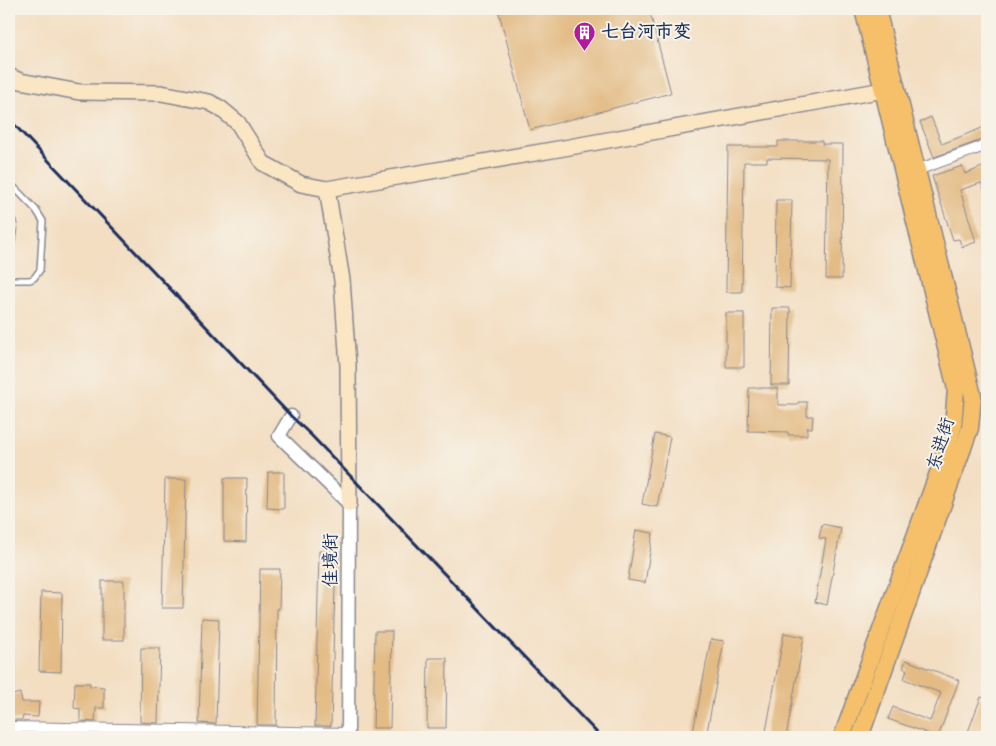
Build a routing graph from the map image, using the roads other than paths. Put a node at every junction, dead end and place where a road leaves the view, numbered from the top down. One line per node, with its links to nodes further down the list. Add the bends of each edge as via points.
1 (863, 9): 4 (main road, 东进街)
2 (877, 9): 6 (main road, 东进街)
3 (9, 76): 8 (main road, via 79,92 161,93 209,102 238,123 263,164 301,184)
4 (883, 90): 8 (main road); 15 (main road, 东进街, via 956,389 953,427 942,462)
5 (987, 145): 6 (street)
6 (917, 170): 16 (main road, 东进街, via 973,396 970,428)
7 (9, 182): 9 (lane, via 43,221 40,270 30,280)
8 (327, 189): 11 (main road, via 342,280 348,366)
9 (9, 280)
10 (291, 416): 11 (street, via 279,436)
11 (349, 504): 14 (street, 佳境街)
12 (9, 727): 13 (street)
13 (213, 734): 14 (street)
14 (348, 735)
15 (842, 737)
16 (860, 737)

